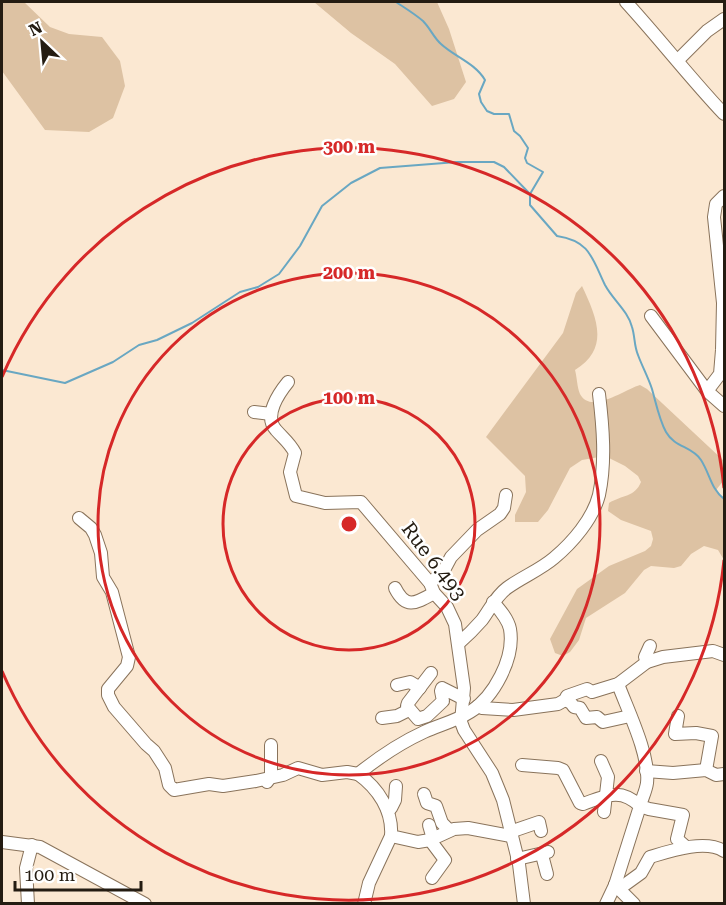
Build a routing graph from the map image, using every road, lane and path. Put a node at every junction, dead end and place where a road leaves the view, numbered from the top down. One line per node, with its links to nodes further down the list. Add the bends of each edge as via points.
1 (626, 2): 3 (street)
2 (724, 19): 3 (street)
3 (678, 60): 4 (street)
4 (724, 114)
5 (724, 196): 7 (street, via 716,204 714,217 723,303)
6 (651, 316): 9 (street)
7 (723, 351): 9 (street, via 720,374)
8 (288, 382): 13 (street)
9 (707, 391): 11 (street)
10 (599, 394): 18 (street, via 604,432 601,472 598,496 589,518 552,560 507,588)
11 (724, 406)
12 (254, 412): 13 (street)
13 (271, 414): 17 (street, Rue 6.493, via 272,425 294,453 290,472 296,496 325,503 361,502)
14 (506, 495): 17 (street, via 500,514 477,530 451,557)
15 (79, 518): 42 (street, via 95,535 103,577 112,592 129,657 108,695 154,751 165,768 169,785 174,790)
16 (395, 588): 17 (street, via 406,603 421,601)
17 (432, 588): 19 (street, Rue 6.493, via 447,607)
18 (494, 602): 19 (street); 29 (street, via 510,628 510,650 500,677)
19 (459, 643): 27 (street, Rue 6.493)
20 (650, 646): 22 (street, via 645,657)
21 (724, 655): 22 (street, via 694,652)
22 (647, 663): 24 (street)
23 (431, 673): 26 (street)
24 (618, 684): 28 (street, via 592,692 575,692); 31 (street)
25 (397, 685): 26 (street, via 410,682)
26 (420, 688): 30 (street, via 408,703)
27 (464, 699): 30 (street, via 442,688 443,701 427,716 418,719); 33 (street, Rue 6.493)
28 (565, 700): 29 (street, via 513,710); 31 (street, via 580,708 586,718 597,717 610,728)
29 (478, 706): 33 (street)
30 (409, 710): 34 (street)
31 (630, 716): 39 (street)
32 (678, 716): 38 (street, via 675,734 712,736)
33 (461, 717): 40 (street, via 393,749); 52 (street, via 464,730 492,773)
34 (382, 718)
35 (271, 745): 42 (street)
36 (601, 761): 45 (street, via 608,777)
37 (522, 765): 45 (street, via 563,770 580,803)
38 (706, 770): 39 (street); 41 (street)
39 (646, 771): 46 (street, via 647,784)
40 (358, 774): 42 (street, via 322,775 297,768); 47 (street)
41 (724, 774)
42 (268, 780)
43 (396, 786): 47 (street, via 395,800)
44 (424, 794): 50 (street, via 427,803 436,806)
45 (606, 795): 46 (street, via 633,799); 48 (street)
46 (640, 806): 57 (street, via 683,815 677,839); 62 (street)
47 (387, 809): 53 (street)
48 (604, 812)
49 (429, 825): 54 (street)
50 (449, 830): 52 (street); 54 (street)
51 (541, 831): 52 (street, via 539,822)
52 (510, 834): 59 (street)
53 (391, 836): 54 (street, via 418,842); 65 (street)
54 (431, 840): 61 (street, via 445,860)
55 (2, 842): 56 (street)
56 (32, 845): 63 (street, via 26,867); 64 (street)
57 (686, 847): 58 (street); 62 (street, via 650,857 639,874 623,886)
58 (724, 851)
59 (517, 859): 60 (street, via 545,853); 66 (street)
60 (547, 874)
61 (432, 878)
62 (615, 885): 67 (street); 68 (street)
63 (28, 903)
64 (145, 903)
65 (364, 903)
66 (524, 903)
67 (606, 903)
68 (634, 903)

